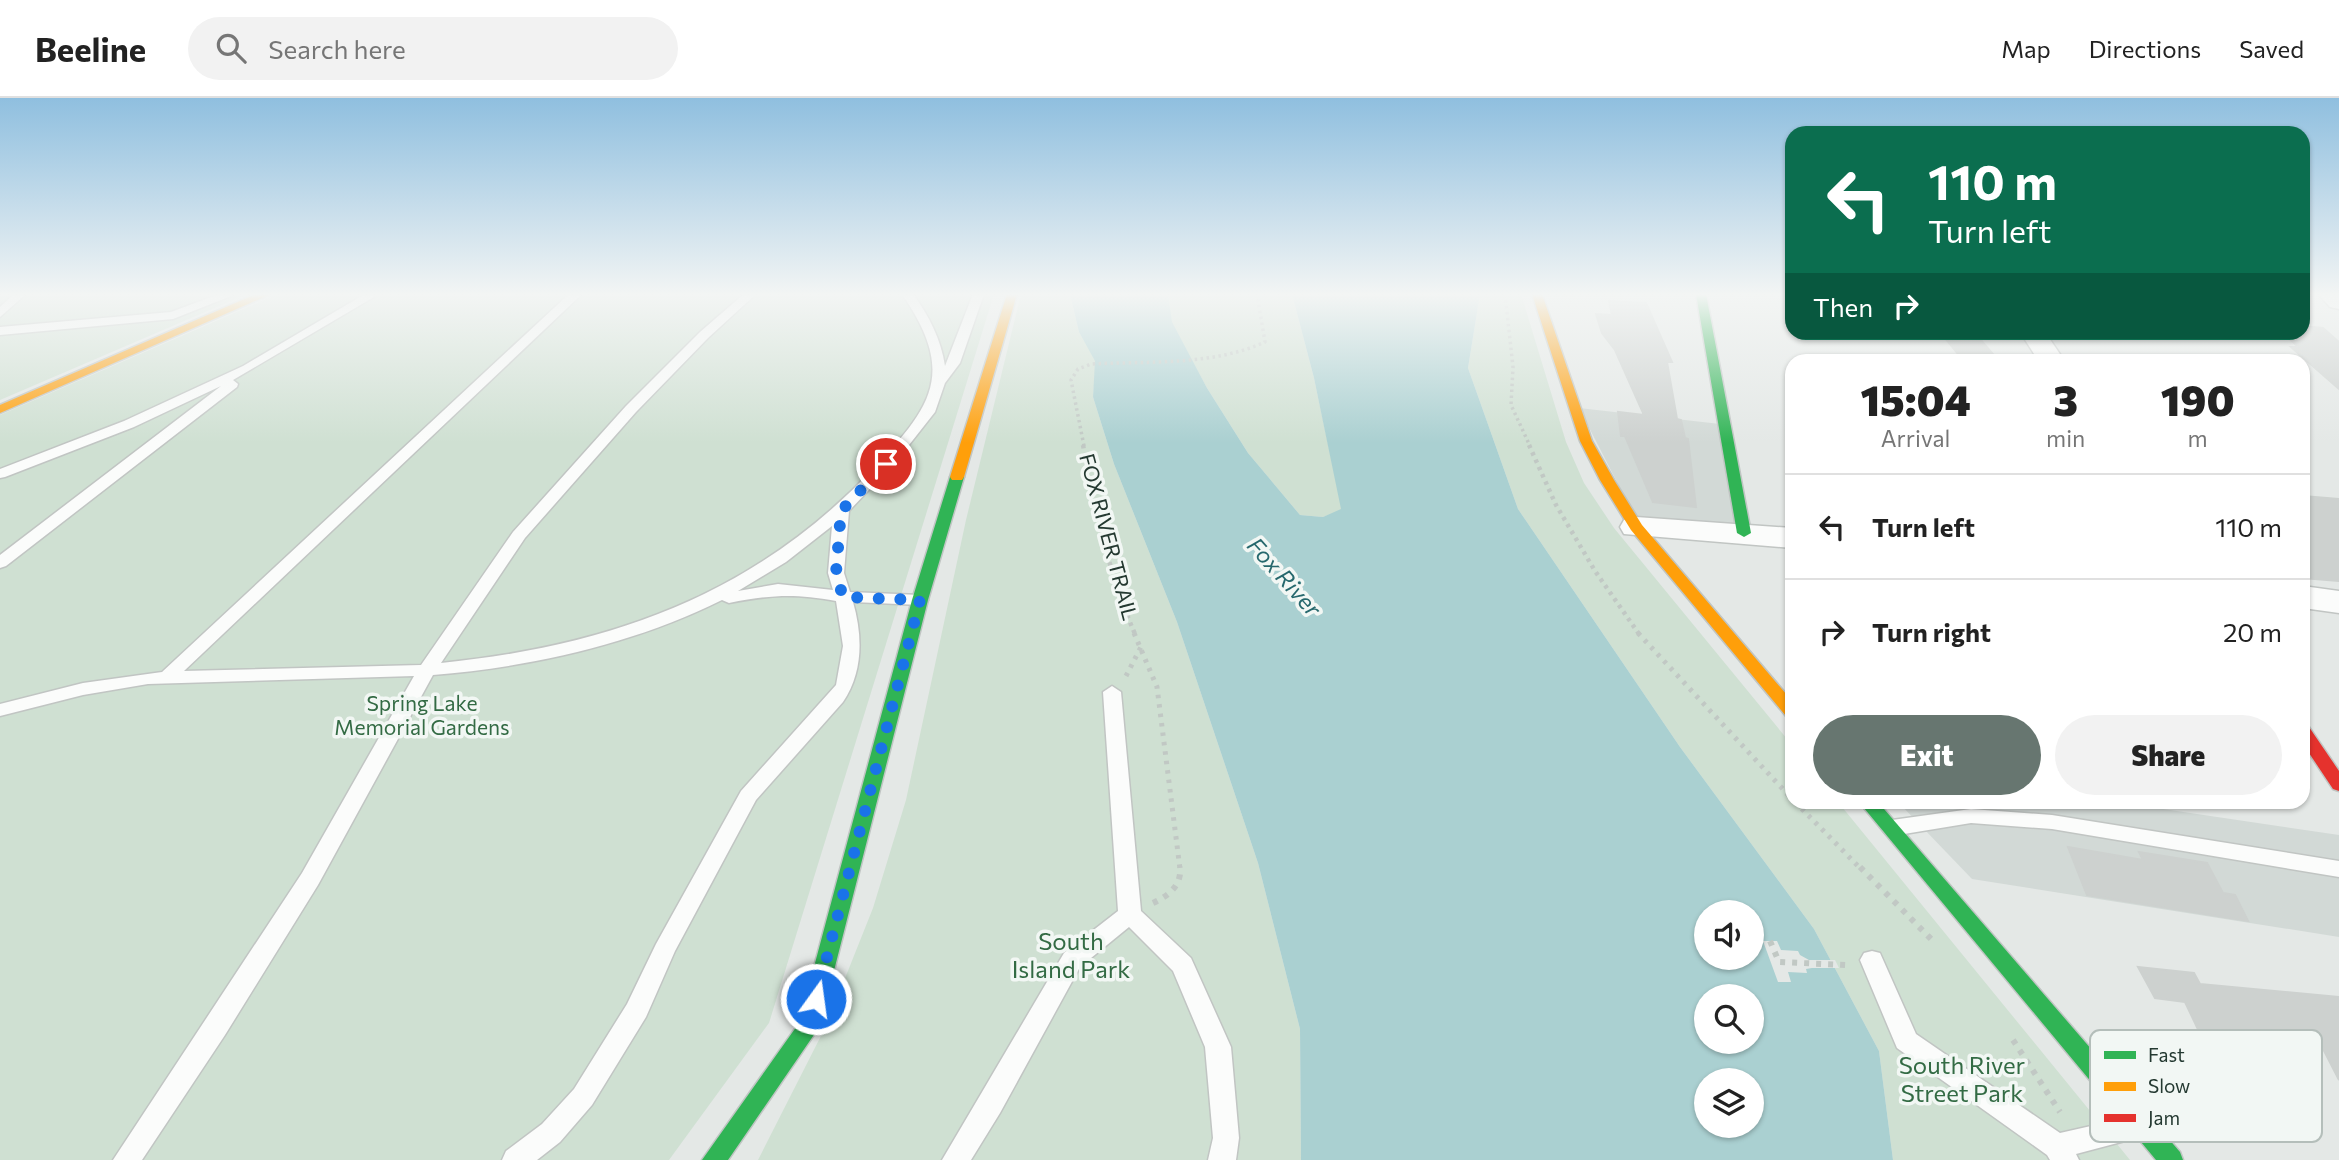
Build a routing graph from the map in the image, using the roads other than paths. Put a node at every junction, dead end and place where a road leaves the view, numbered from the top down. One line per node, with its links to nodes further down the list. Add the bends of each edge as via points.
1 (152, 344): 12 (street)
2 (291, 344): 10 (lane)
3 (522, 344): 25 (lane)
4 (698, 344): 24 (lane, via 561,484 519,535)
5 (934, 344): 11 (lane)
6 (961, 344): 11 (lane)
7 (997, 344): 21 (street)
8 (1553, 344): 15 (street, via 1586,440)
9 (1710, 344): 16 (street)
10 (247, 369): 13 (lane, via 129,424); 18 (lane)
11 (939, 384): 14 (lane, via 916,429)
12 (0, 409)
13 (0, 474)
14 (841, 511): 19 (lane, via 836,573); 23 (lane, via 774,565)
15 (1636, 527): 16 (street); 27 (street)
16 (1744, 533): 17 (street)
17 (1785, 537)
18 (0, 563)
19 (843, 597): 21 (lane); 23 (lane, via 778,589); 41 (lane, via 852,646 845,685 748,796 637,1010 583,1097 551,1133)
20 (2310, 598): 22 (street)
21 (920, 600): 42 (street, via 809,1026)
22 (2339, 602)
23 (704, 603): 24 (lane, via 667,620 578,645)
24 (427, 670): 25 (lane); 40 (lane, via 310,879)
25 (167, 677): 28 (lane, via 122,682)
26 (1112, 692): 34 (lane)
27 (1785, 704)
28 (0, 710)
29 (2310, 742): 30 (street)
30 (2339, 785)
31 (1874, 809): 32 (street)
32 (1891, 828): 33 (lane, via 1972,816 2052,822); 36 (street)
33 (2339, 869)
34 (1130, 914): 43 (lane, via 1072,960); 44 (lane, via 1183,965 1218,1047 1226,1138)
35 (1874, 963): 39 (lane, via 1906,1041)
36 (2090, 1064)
37 (2091, 1142): 39 (lane)
38 (2156, 1142): 45 (street)
39 (2068, 1149)
40 (127, 1160)
41 (516, 1160)
42 (714, 1160)
43 (956, 1160)
44 (1222, 1160)
45 (2171, 1160)

